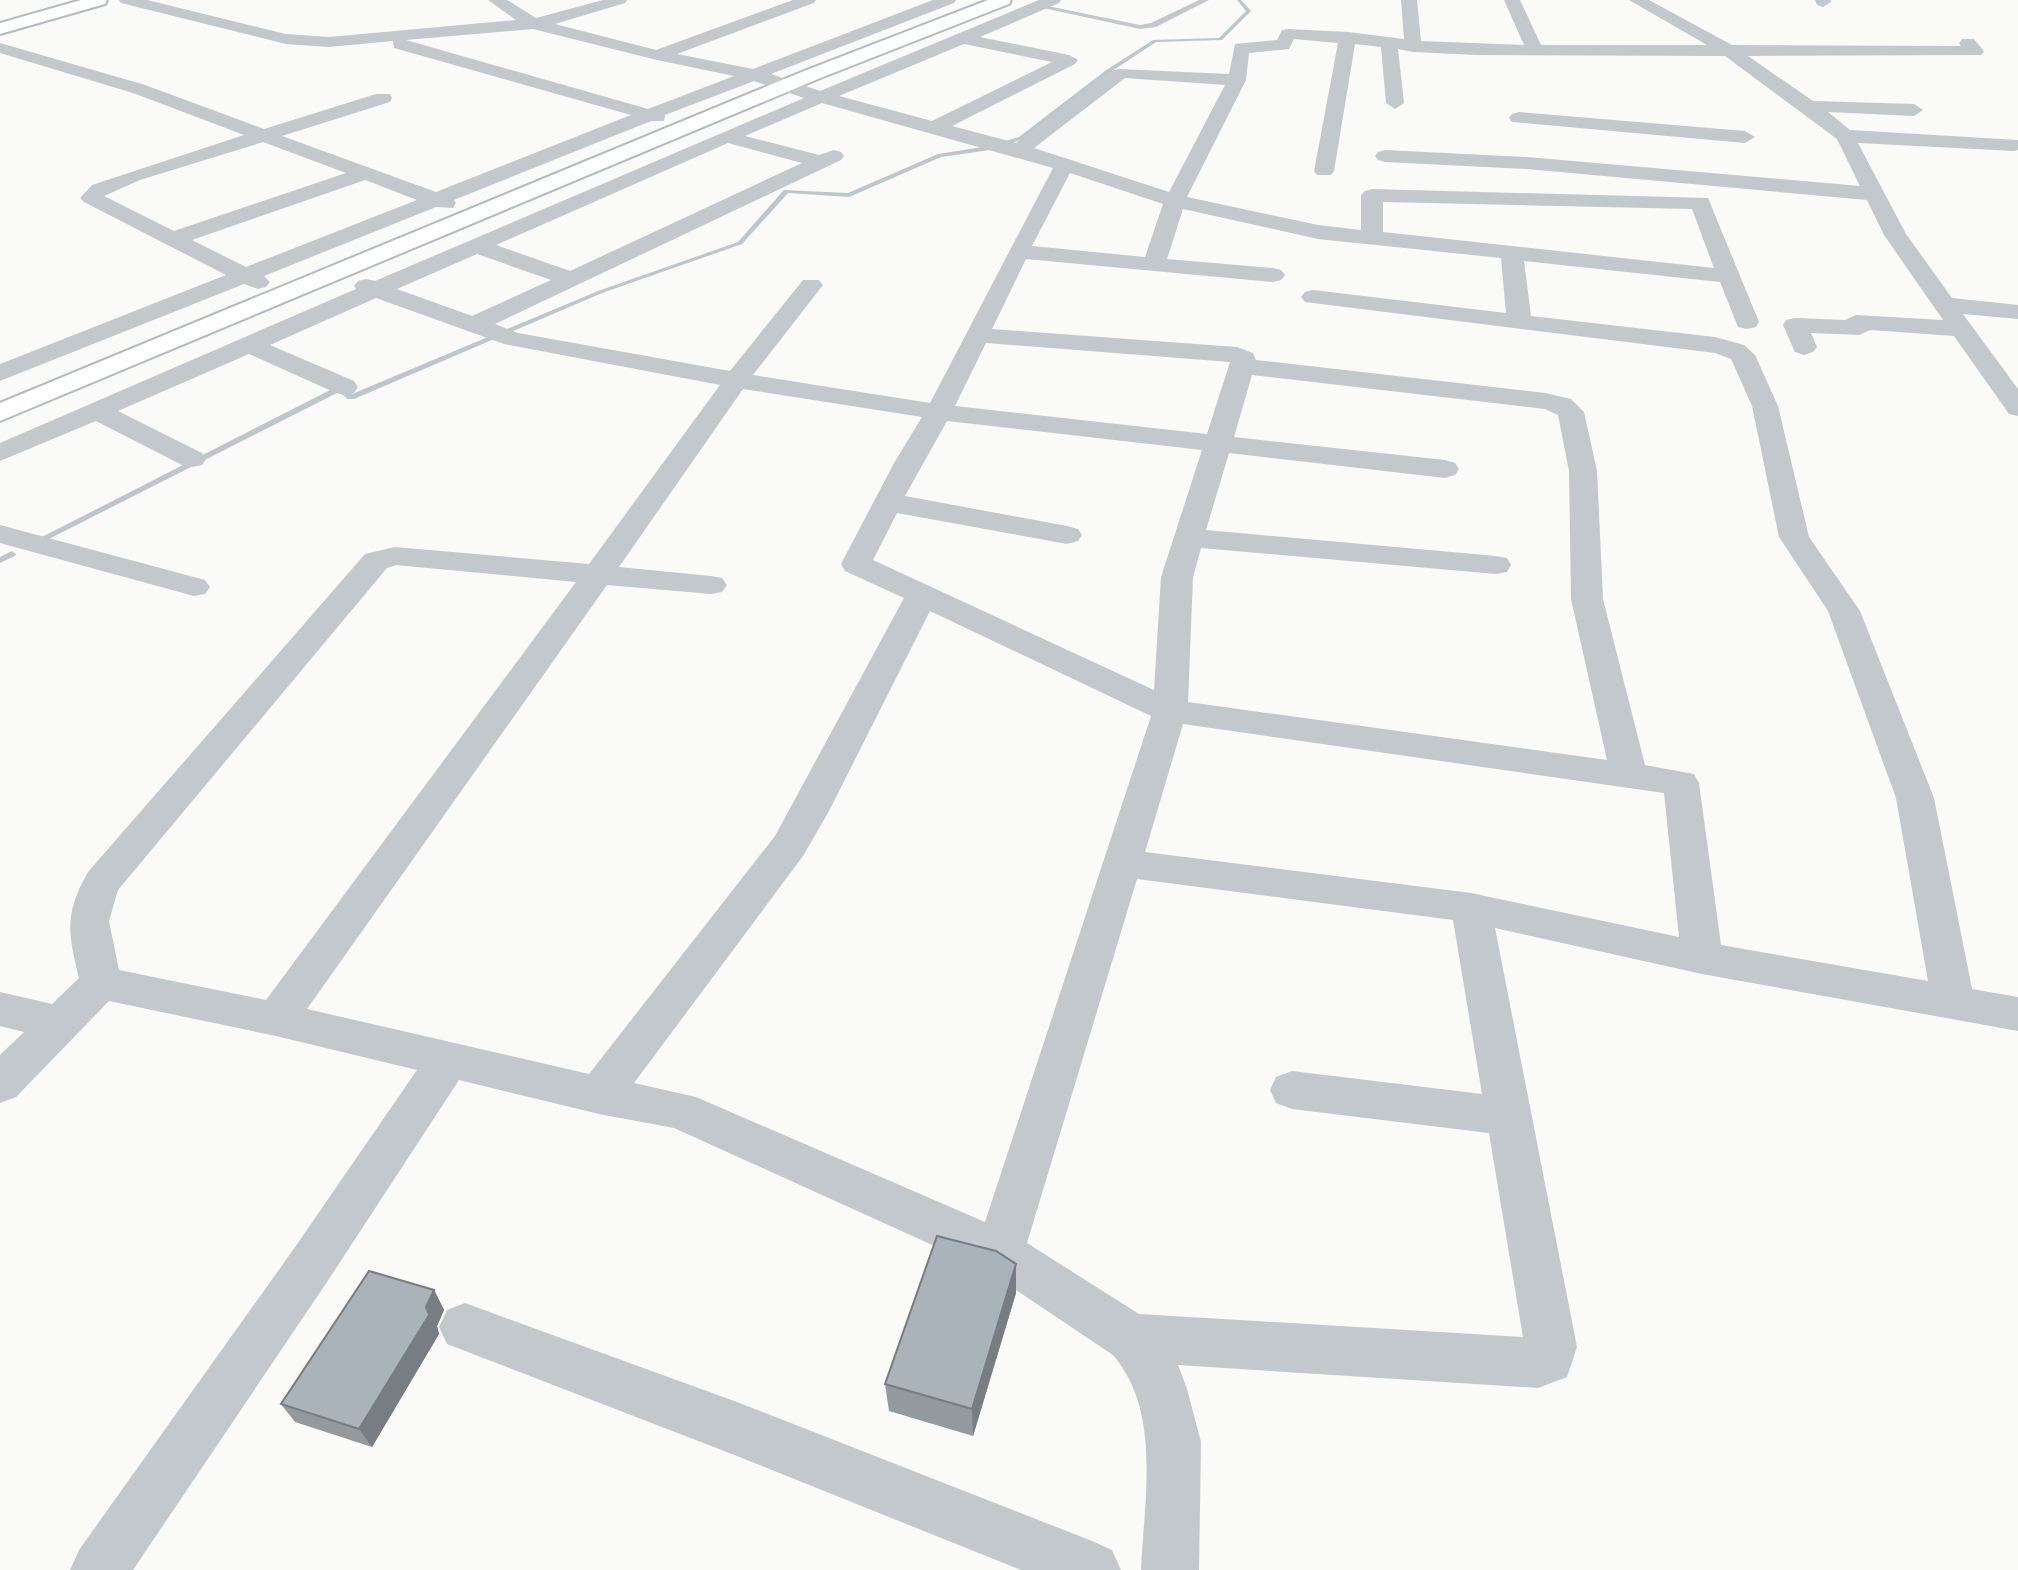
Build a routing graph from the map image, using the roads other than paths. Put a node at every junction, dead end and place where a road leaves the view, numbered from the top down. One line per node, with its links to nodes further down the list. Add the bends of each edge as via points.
1 (99, 0): 15 (main road)
2 (127, 0): 18 (street, via 286,39)
3 (496, 0): 14 (street)
4 (620, 0): 14 (street)
5 (808, 0): 25 (street)
6 (948, 0): 28 (street)
7 (959, 0): 12 (street)
8 (1205, 0): 13 (lane, via 1140,27)
9 (1409, 0): 21 (street)
10 (1512, 0): 23 (street)
11 (1637, 0): 24 (street)
12 (995, 3): 30 (main road)
13 (1045, 3): 16 (street)
14 (533, 24): 18 (street); 25 (street)
15 (0, 29)
16 (961, 37): 31 (street); 39 (street, via 1069,62)
17 (1348, 37): 19 (street); 29 (street, via 1288,34 1283,45 1241,48); 48 (street)
18 (384, 39): 36 (street)
19 (1389, 43): 21 (street); 33 (street)
20 (1968, 43): 24 (street, via 1975,51)
21 (1413, 47): 23 (street)
22 (0, 48): 41 (street, via 139,89)
23 (1535, 50): 24 (street)
24 (1730, 51): 26 (street)
25 (657, 55): 28 (street)
26 (1756, 70): 27 (street); 34 (street)
27 (1797, 71)
28 (752, 74): 30 (street); 36 (street)
29 (1237, 80): 46 (street, via 1114,76); 54 (street)
30 (784, 86): 31 (street); 38 (main road)
31 (820, 97): 39 (street); 43 (street)
32 (383, 98): 41 (street)
33 (1395, 103)
34 (1808, 106): 35 (street); 42 (street)
35 (1914, 110)
36 (649, 115): 38 (street); 53 (street)
37 (1519, 118): 40 (street)
38 (688, 126): 57 (main road)
39 (933, 128): 46 (street)
40 (1627, 128): 44 (street); 50 (street)
41 (262, 135): 49 (street); 61 (street, via 133,176 99,189 91,198)
42 (1845, 135): 45 (street); 51 (street)
43 (726, 137): 62 (street); 70 (street, via 828,159)
44 (1745, 137)
45 (2014, 145)
46 (1019, 150): 47 (street)
47 (1065, 164): 54 (street); 63 (street)
48 (1324, 171)
49 (366, 173): 53 (street); 61 (street)
50 (1636, 174): 51 (street); 52 (street, via 1385,147)
51 (1874, 194): 59 (street)
52 (1388, 195): 55 (street); 60 (street, via 1372,195)
53 (436, 199): 57 (street); 68 (street)
54 (1175, 201): 60 (street, via 1318,232); 65 (street)
55 (1700, 203): 56 (street); 69 (street)
56 (1726, 205)
57 (476, 214): 66 (main road)
58 (1859, 215): 59 (street)
59 (1886, 217): 75 (street)
60 (1372, 238): 64 (street)
61 (173, 240): 68 (street)
62 (477, 246): 70 (street); 72 (street)
63 (1018, 252): 65 (street); 81 (street)
64 (1512, 253): 69 (street); 77 (street)
65 (1154, 264): 67 (street)
66 (337, 272): 72 (street); 73 (main road)
67 (1273, 275)
68 (244, 276): 73 (street); 85 (street)
69 (1728, 276): 78 (street)
70 (570, 279): 80 (street)
71 (811, 285): 86 (street)
72 (376, 291): 80 (street); 82 (street)
73 (284, 293): 91 (main road)
74 (1313, 297): 77 (street)
75 (1945, 306): 76 (street); 79 (street)
76 (2018, 312)
77 (1519, 321): 111 (street, via 1715,345 1742,355 1765,406 1794,537 1844,611 1914,798)
78 (1747, 322)
79 (1962, 329): 83 (street, via 1856,322 1859,328 1796,325); 88 (street)
80 (493, 332): 86 (street)
81 (977, 335): 84 (street, via 1237,355 1244,358); 90 (street)
82 (250, 345): 87 (street); 89 (street)
83 (1804, 347)
84 (1241, 366): 92 (street); 106 (street, via 1545,401 1571,412 1583,471 1587,598)
85 (0, 373)
86 (736, 380): 90 (street); 101 (street)
87 (345, 387)
88 (2018, 408)
89 (97, 411): 93 (street); 94 (street)
90 (939, 412): 92 (street); 96 (street)
91 (0, 413)
92 (1220, 443): 95 (street); 99 (street)
93 (0, 453)
94 (192, 458)
95 (1445, 469)
96 (888, 502): 98 (street); 104 (street, via 856,564)
97 (0, 534): 103 (street)
98 (1067, 536)
99 (1190, 538): 100 (street); 105 (street, via 1177,578)
100 (1496, 565)
101 (596, 575): 102 (street); 110 (street, via 395,556 376,561 102,882 88,920); 113 (street)
102 (711, 585)
103 (194, 587)
104 (921, 596): 105 (street); 119 (street, via 789,846)
105 (1170, 711): 106 (street); 107 (street)
106 (1629, 776): 109 (street, via 1681,783)
107 (1122, 863): 108 (street); 121 (street)
108 (1471, 908): 109 (street); 120 (street)
109 (1702, 958): 111 (street)
110 (101, 983): 113 (street); 114 (street)
111 (1953, 1002): 115 (street)
112 (0, 1009): 114 (street)
113 (276, 1019): 116 (street)
114 (59, 1023): 117 (street)
115 (2016, 1023)
116 (448, 1060): 119 (street); 124 (street)
117 (0, 1084)
118 (1292, 1090): 120 (street)
119 (599, 1095): 121 (street, via 681,1110)
120 (1509, 1116): 123 (street, via 1551,1347 1549,1359 1538,1363)
121 (1000, 1252): 123 (street)
122 (466, 1327): 125 (street)
123 (1130, 1338): 126 (street, via 1149,1358 1174,1442)
124 (99, 1570)
125 (1092, 1570)
126 (1170, 1570)

